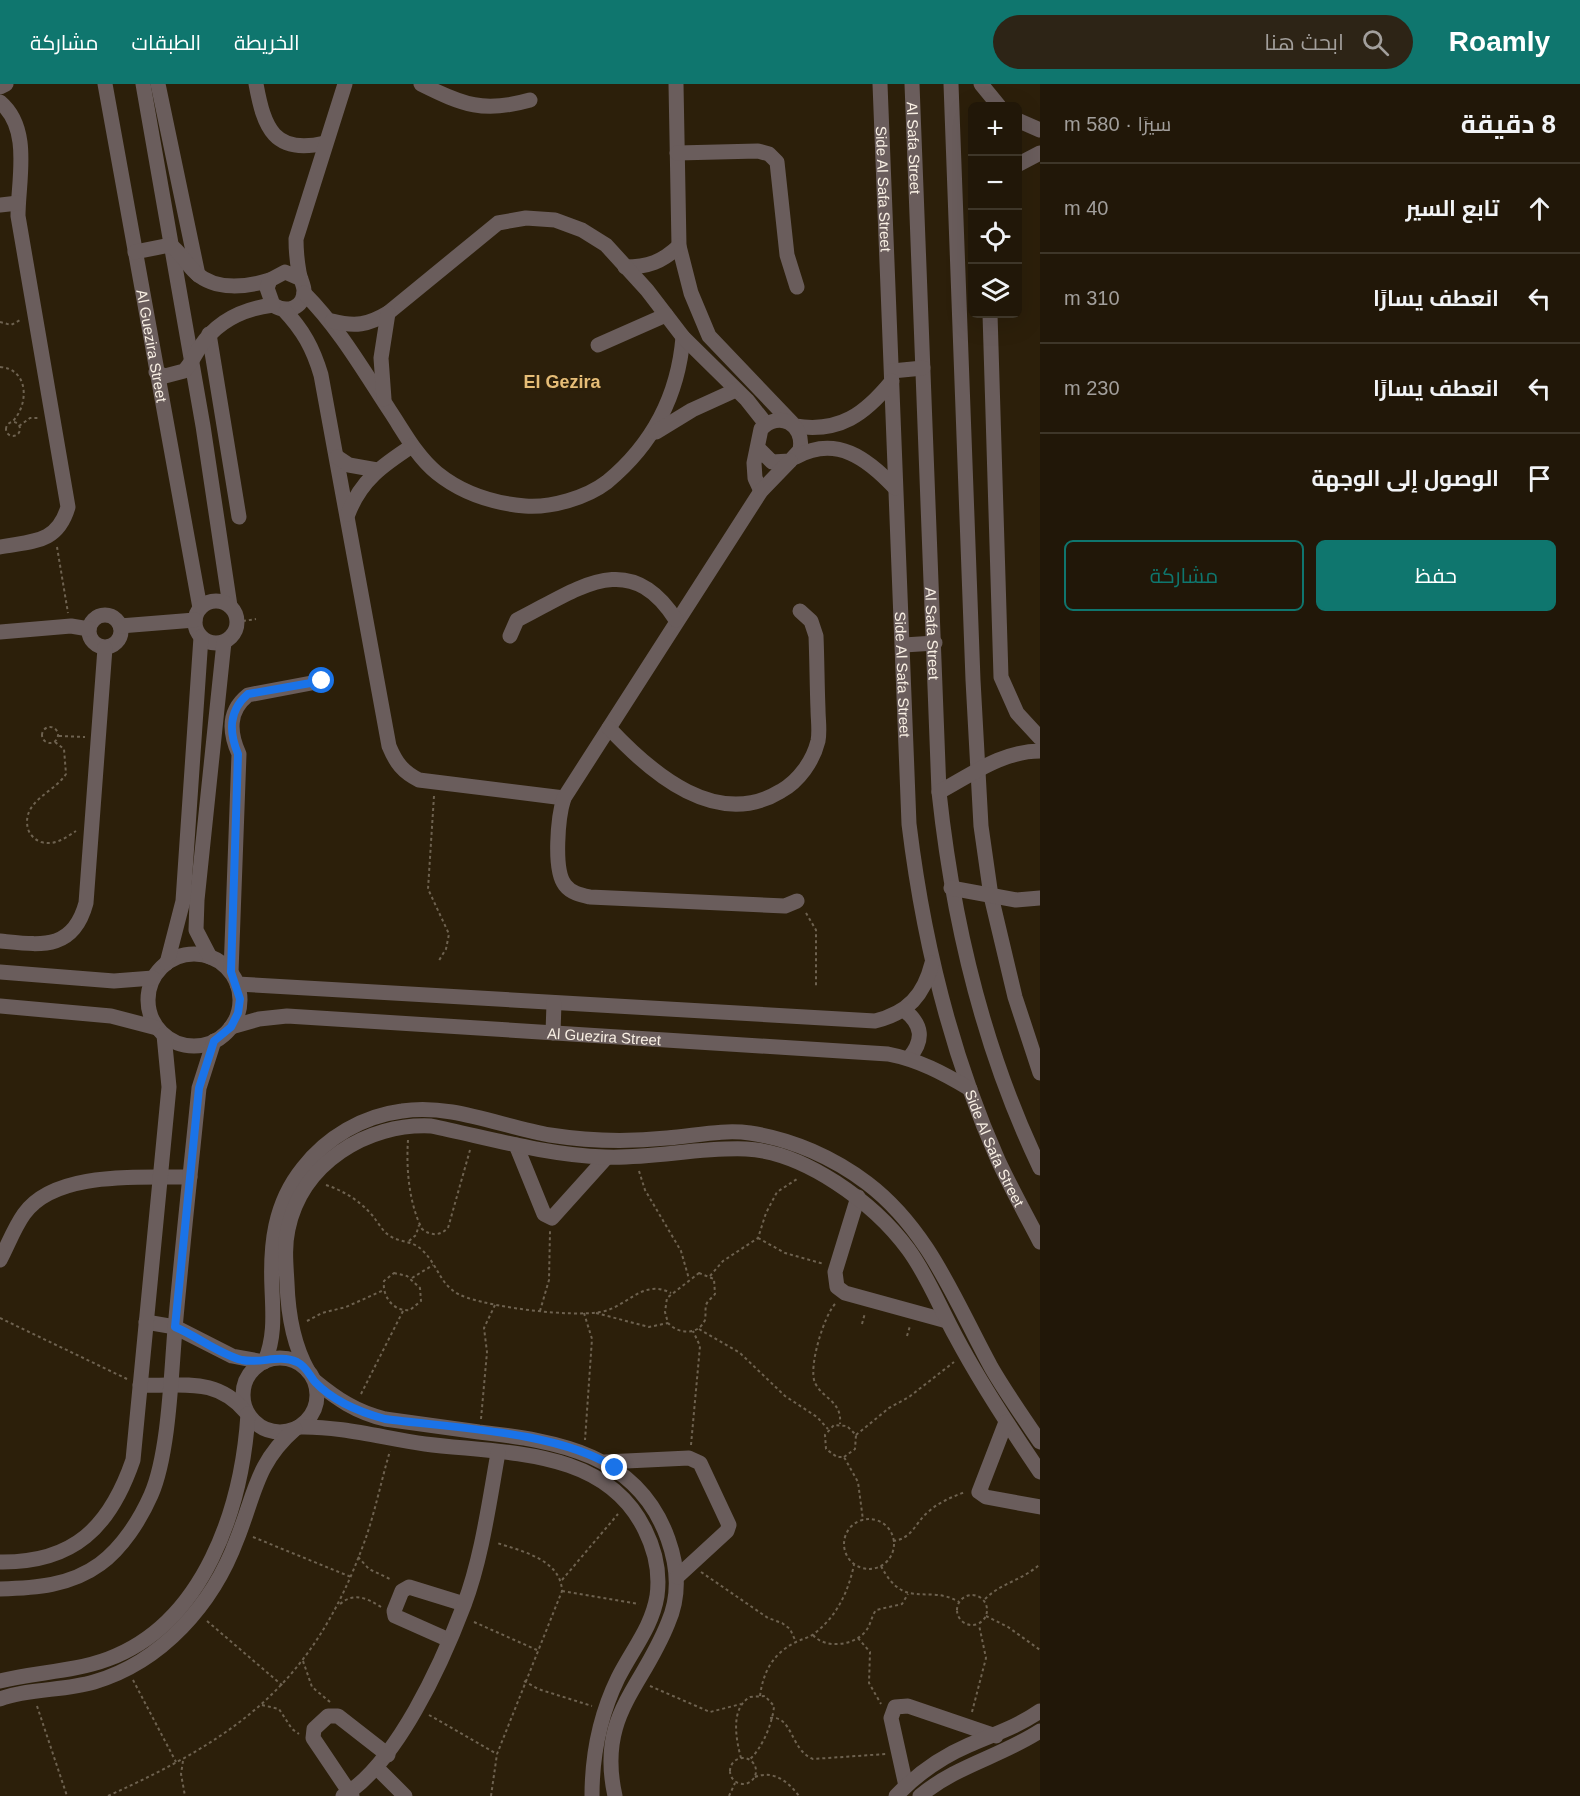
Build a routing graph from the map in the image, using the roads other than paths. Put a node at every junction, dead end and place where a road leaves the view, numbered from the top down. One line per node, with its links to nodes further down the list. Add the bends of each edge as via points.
1 (6, 84): 13 (street)
2 (105, 84): 28 (street, Al Guezira Street)
3 (142, 84): 26 (street)
4 (158, 84): 30 (street)
5 (256, 84): 20 (street, via 262,117 272,133 288,144 307,147)
6 (345, 84): 20 (street)
7 (421, 84): 14 (street, via 456,102 480,108 506,107)
8 (676, 84): 21 (street)
9 (880, 84): 45 (street, Side Al Safa Street)
10 (912, 84): 43 (street, Al Safa Street)
11 (951, 84): 77 (street)
12 (981, 84): 16 (street); 17 (street)
13 (0, 87)
14 (530, 100)
15 (0, 102): 24 (street, via 14,121 18,137 22,173)
16 (981, 102)
17 (996, 102)
18 (1022, 122): 19 (street)
19 (1040, 130)
20 (325, 143): 32 (street, via 297,239 296,259)
21 (677, 153): 27 (street); 33 (street, via 758,150 777,162 787,255)
22 (1040, 153): 23 (street)
23 (1022, 162)
24 (18, 203): 25 (street); 62 (street, via 68,507 55,533 42,540)
25 (0, 205)
26 (170, 245): 28 (street); 30 (street); 42 (street)
27 (680, 246): 29 (street, via 664,260 645,267); 49 (street, via 691,293 710,336)
28 (135, 252): 44 (street, Al Guezira Street)
29 (625, 267): 35 (street, via 606,246 564,223 526,218 498,223); 36 (street)
30 (198, 275): 31 (street, via 234,286)
31 (270, 280): 32 (street, via 285,272 294,274); 34 (street, via 267,288)
32 (303, 286): 34 (street, via 297,306); 38 (street)
33 (797, 287)
34 (278, 307): 39 (street, via 238,313); 55 (street, via 302,328 314,351)
35 (388, 313): 38 (street, via 370,323 351,326); 47 (street, via 381,358)
36 (666, 315): 40 (street); 41 (street)
37 (990, 318): 76 (street)
38 (332, 321): 47 (street)
39 (209, 334): 42 (street); 61 (street)
40 (683, 337): 46 (street); 51 (street, via 671,399)
41 (598, 345)
42 (191, 364): 44 (street, via 175,375); 63 (street)
43 (923, 368): 45 (street); 73 (street, Al Safa Street)
44 (156, 372): 65 (street, Al Guezira Street)
45 (892, 376): 50 (street, via 868,407); 58 (street, Side Al Safa Street)
46 (735, 390): 48 (street); 51 (street)
47 (385, 403): 52 (street)
48 (766, 424): 49 (street, via 783,420); 54 (street, via 758,436)
49 (794, 424): 50 (street, via 814,428); 56 (street, via 802,441)
50 (836, 426): 53 (street)
51 (651, 435): 52 (street, via 629,464 601,486 569,500 534,506 499,503 465,492 436,472)
52 (412, 446): 57 (street)
53 (835, 448): 56 (street, via 809,450); 58 (street, via 879,471)
54 (759, 449): 56 (street, via 771,462); 59 (street, via 754,463)
55 (337, 457): 57 (street, via 349,465); 60 (street)
56 (793, 459): 59 (street)
57 (377, 470): 60 (street, via 364,483)
58 (895, 488): 74 (street, Side Al Safa Street)
59 (761, 491): 66 (street)
60 (348, 516): 84 (street, via 389,746 395,761 405,773 419,780)
61 (239, 517)
62 (0, 547)
63 (230, 606): 65 (street, via 212,601); 72 (street, via 237,622 234,634)
64 (800, 610): 79 (street, via 811,621 816,636 818,740 808,765 791,786 767,800 741,806 714,803 657,772)
65 (197, 614): 67 (street); 71 (street)
66 (676, 620): 70 (street, via 663,599 643,585 620,579 595,581 517,620); 79 (street)
67 (120, 626): 68 (street, via 112,617 101,616); 75 (street, via 118,641)
68 (89, 629): 69 (street, via 70,626); 75 (street, via 92,642)
69 (0, 632)
70 (510, 636)
71 (201, 637): 72 (street, via 212,643); 91 (street, via 183,901)
72 (224, 642): 90 (street, via 197,900 196,930)
73 (935, 643): 74 (street); 83 (street, Al Safa Street)
74 (904, 645): 92 (street, Side Al Safa Street, via 909,824)
75 (105, 648): 89 (street, via 82,920 71,934 56,942)
76 (1001, 677): 77 (street); 80 (street, via 1017,713)
77 (973, 680): 82 (street)
78 (322, 681): 95 (street, via 248,694 238,702 232,719 232,737 238,754)
79 (609, 728): 84 (street)
80 (1040, 738)
81 (1040, 751): 82 (street, via 1016,753)
82 (976, 772): 83 (street); 86 (street)
83 (939, 792): 85 (street, Al Safa Street)
84 (564, 798): 88 (street, via 559,824 559,872 565,885 576,894)
85 (951, 888): 86 (street); 112 (street, Al Safa Street, via 979,1011 1000,1074)
86 (991, 896): 87 (street); 104 (street)
87 (1040, 898)
88 (794, 903)
89 (0, 941)
90 (210, 957): 91 (street, via 180,956); 95 (street)
91 (167, 963): 94 (street)
92 (932, 963): 98 (street, Al Guezira Street, via 928,981); 105 (street, Side Al Safa Street)
93 (0, 972): 94 (street, via 114,981)
94 (153, 978): 100 (street, via 148,1004)
95 (234, 978): 96 (street, Al Guezira Street); 99 (street, via 240,999)
96 (554, 1003): 98 (street, Al Guezira Street, via 857,1022 883,1019); 101 (street)
97 (0, 1006): 100 (street, via 111,1016)
98 (904, 1010): 103 (street, via 916,1019 921,1033 918,1047)
99 (231, 1027): 101 (street, Al Guezira Street, via 287,1016); 102 (street)
100 (161, 1032): 102 (street, via 188,1046); 114 (street, via 169,1087)
101 (553, 1032): 103 (street, Al Guezira Street)
102 (214, 1041): 113 (street, via 199,1088)
103 (909, 1058): 105 (street, Al Guezira Street)
104 (1040, 1073)
105 (970, 1089): 116 (street, Side Al Safa Street, via 998,1161)
106 (705, 1133): 108 (street, via 748,1132); 109 (street); 121 (street, via 591,1139 543,1134 426,1109 402,1110 352,1126 302,1168 279,1210 272,1249 273,1333)
107 (516, 1145): 110 (street); 110 (street, via 547,1217 556,1215); 122 (street, via 431,1126 391,1128 338,1152 311,1182 288,1230 287,1283 293,1334)
108 (800, 1146): 111 (street); 128 (street, via 867,1183 921,1239 942,1271 992,1369)
109 (706, 1151): 110 (street); 111 (street, via 747,1149)
110 (606, 1158)
111 (800, 1165): 115 (street)
112 (1040, 1168)
113 (190, 1177): 114 (street); 120 (street)
114 (162, 1178): 117 (street, via 61,1186 40,1197 24,1214); 119 (street)
115 (858, 1197): 118 (street, via 908,1249); 118 (street, via 834,1283 845,1293)
116 (1040, 1242)
117 (0, 1260)
118 (947, 1321): 126 (street)
119 (146, 1322): 120 (street); 123 (street)
120 (175, 1327): 121 (street, via 232,1356); 124 (street)
121 (264, 1361): 122 (street, via 288,1359); 125 (street, via 245,1383)
122 (311, 1376): 127 (street, via 316,1402 307,1420); 130 (street, via 354,1409 385,1419 542,1441)
123 (140, 1385): 124 (street); 135 (street, via 133,1460 123,1488 102,1522 77,1543 45,1560)
124 (171, 1387): 125 (street, via 206,1385 221,1390); 137 (street, via 161,1461 152,1494 119,1545 100,1564 73,1579 43,1587)
125 (247, 1413): 127 (street, via 269,1430); 140 (street, via 232,1505 213,1558 173,1613 147,1637)
126 (1006, 1422): 131 (street); 134 (street, via 980,1492 983,1496)
127 (297, 1428): 129 (street, via 336,1428 393,1440); 141 (street, via 281,1441 260,1471 228,1563 196,1612 171,1639)
128 (1040, 1442)
129 (498, 1453): 133 (street, via 539,1457 579,1467 606,1482); 138 (street, via 482,1538)
130 (605, 1462): 132 (street); 136 (street, via 689,1458 703,1467 729,1525)
131 (1040, 1472)
132 (639, 1491): 133 (street); 136 (street, via 666,1532)
133 (628, 1502): 152 (street, via 645,1529 658,1575 654,1607 644,1633 604,1710 594,1757)
134 (1040, 1507)
135 (0, 1562)
136 (677, 1577): 153 (street, via 668,1624 617,1720 611,1770)
137 (0, 1589)
138 (462, 1610): 139 (street); 139 (street, via 405,1588 394,1611 397,1618)
139 (449, 1640): 147 (street)
140 (111, 1658): 141 (street); 142 (street)
141 (121, 1670): 143 (street, via 94,1682)
142 (0, 1681)
143 (0, 1699)
144 (1040, 1711): 146 (street)
145 (1040, 1731): 154 (street, via 956,1770)
146 (996, 1736): 149 (street, via 947,1755); 149 (street, via 903,1705 895,1707 891,1718 899,1753)
147 (388, 1755): 148 (street); 150 (street, via 338,1716 328,1716 314,1729 313,1738)
148 (377, 1768): 150 (street); 151 (street)
149 (901, 1791)
150 (348, 1795)
151 (405, 1796)
152 (592, 1796)
153 (615, 1796)
154 (920, 1796)

